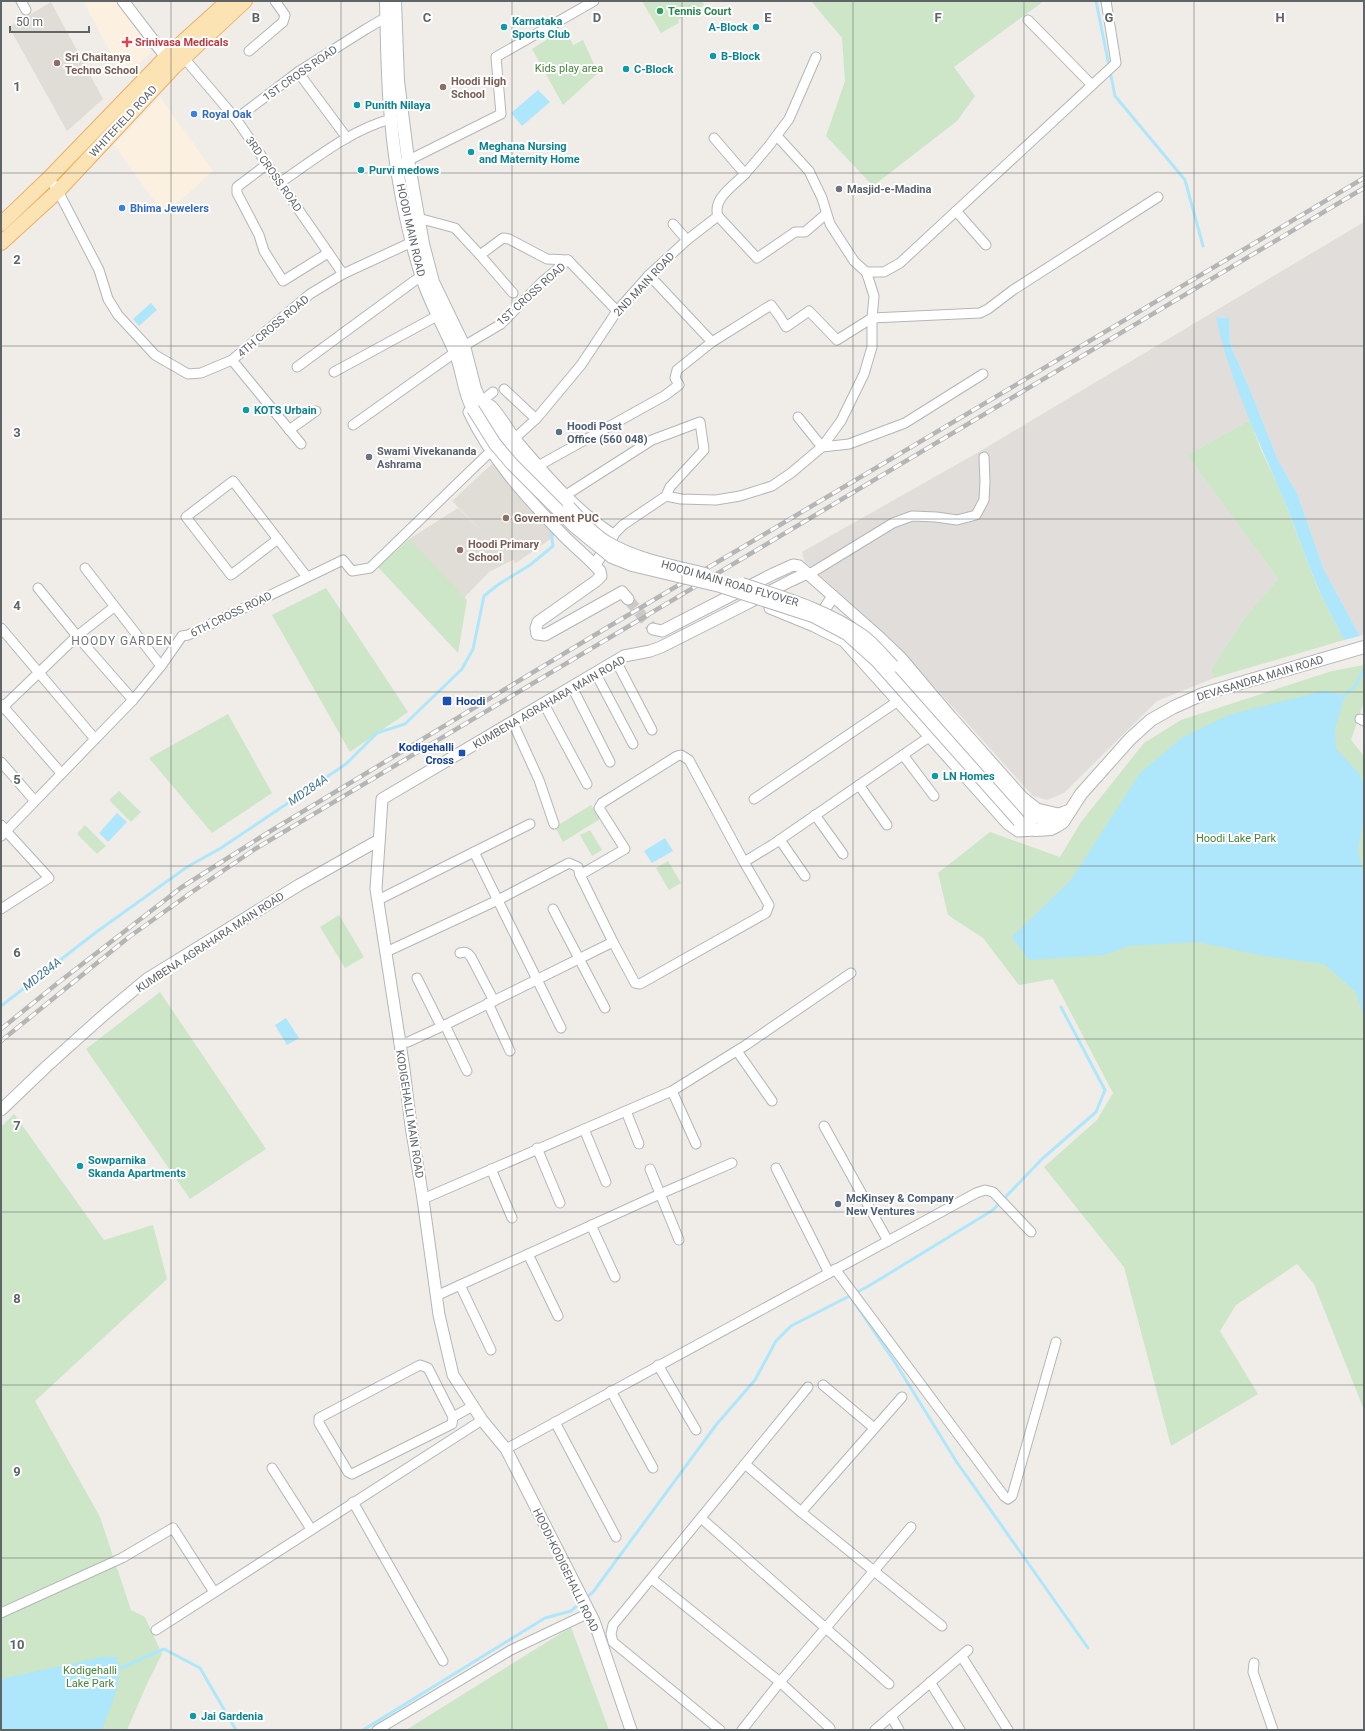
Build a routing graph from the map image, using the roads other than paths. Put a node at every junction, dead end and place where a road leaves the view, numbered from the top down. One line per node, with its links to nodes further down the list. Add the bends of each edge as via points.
1 (21, 1): 9 (street)
2 (228, 1): 14 (main road, WHITEFIELD ROAD)
3 (245, 1): 15 (main road, WHITEFIELD ROAD)
4 (275, 1): 12 (street, via 285,15 283,22)
5 (386, 1): 10 (main road, HOODI MAIN ROAD)
6 (594, 1): 23 (street, via 496,57 501,114)
7 (1106, 1): 17 (street, via 1116,63)
8 (128, 3): 14 (street)
9 (26, 10)
10 (392, 10): 16 (street, 1ST CROSS ROAD); 19 (main road, HOODI MAIN ROAD); 23 (main road)
11 (1028, 20): 17 (street)
12 (249, 51)
13 (816, 57): 20 (street, via 789,119)
14 (166, 58): 27 (main road, WHITEFIELD ROAD)
15 (184, 58): 18 (street, 3RD CROSS ROAD); 29 (main road, WHITEFIELD ROAD)
16 (298, 72): 18 (street, 1ST CROSS ROAD); 21 (street)
17 (1092, 85): 31 (street)
18 (236, 119): 24 (street, 3RD CROSS ROAD)
19 (391, 119): 21 (street, via 376,123); 25 (main road, HOODI MAIN ROAD)
20 (777, 136): 26 (street); 32 (street, via 809,171 822,198)
21 (346, 138): 28 (street)
22 (714, 138): 26 (street)
23 (408, 160): 25 (street); 34 (main road)
24 (266, 165): 28 (street, 3RD CROSS ROAD); 41 (street, via 237,187 237,193 259,235 264,251 283,281)
25 (397, 166): 38 (main road, HOODI MAIN ROAD)
26 (745, 174): 33 (street, via 719,199 716,207)
27 (50, 178): 29 (street, 4TH CROSS ROAD); 35 (main road, WHITEFIELD ROAD)
28 (281, 182): 41 (street, 3RD CROSS ROAD)
29 (58, 191): 39 (main road, WHITEFIELD ROAD); 54 (street, 4TH CROSS ROAD, via 99,270 108,299 155,355 188,374 200,373)
30 (1158, 197): 51 (street, via 980,313)
31 (956, 210): 40 (street); 44 (street, via 900,263 884,272)
32 (826, 214): 33 (street, via 805,232 795,232 757,258); 44 (street, via 854,261)
33 (718, 216): 37 (street, 2ND MAIN ROAD)
34 (418, 218): 42 (street, via 455,228); 53 (main road, via 433,282)
35 (1, 224)
36 (673, 224): 37 (street)
37 (687, 240): 46 (street, 2ND MAIN ROAD)
38 (412, 242): 45 (street, 4TH CROSS ROAD); 47 (main road, HOODI MAIN ROAD)
39 (1, 243)
40 (986, 245)
41 (328, 253): 45 (street, 3RD CROSS ROAD)
42 (480, 255): 43 (street, via 503,238 547,259); 48 (street)
43 (568, 260): 49 (street, 1ST CROSS ROAD); 53 (street, 1ST CROSS ROAD, via 502,324)
44 (866, 272): 51 (street, via 874,296)
45 (343, 274): 54 (street, 4TH CROSS ROAD, via 310,294)
46 (649, 275): 49 (street, 2ND MAIN ROAD); 52 (street)
47 (421, 276): 50 (main road, HOODI MAIN ROAD); 55 (street)
48 (513, 293)
49 (617, 310): 63 (street, 2ND MAIN ROAD, via 581,365)
50 (437, 316): 53 (main road, HOODI MAIN ROAD); 56 (street)
51 (872, 318): 52 (street, via 836,340 809,311 786,327 771,305); 68 (street, via 872,348 864,374 841,421)
52 (712, 342): 71 (street, via 676,370 675,378 678,385 664,396)
53 (460, 349): 60 (main road, HOODI MAIN ROAD); 64 (street, 1ST CROSS ROAD)
54 (232, 360): 65 (street)
55 (297, 367)
56 (334, 372)
57 (983, 374): 68 (street, via 905,423 849,444)
58 (504, 389): 63 (street)
59 (493, 392): 60 (street)
60 (477, 404): 66 (street, via 491,406); 69 (street, via 469,412); 116 (main road, HOODI MAIN ROAD FLYOVER, bridge, via 527,464 598,536 634,556 724,579 799,602 836,618 864,637 893,666 1016,804 1030,816); 120 (main road, HOODI MAIN ROAD FLYOVER, bridge, via 495,444 512,464 574,526 612,557 720,586 813,616 847,634 877,661 1019,821)
61 (316, 411): 65 (street)
62 (798, 417): 68 (street)
63 (536, 419): 66 (street, 2ND MAIN ROAD)
64 (353, 424)
65 (290, 430): 67 (street)
66 (515, 438): 71 (street)
67 (301, 444)
68 (822, 447): 73 (street, via 772,486 740,496 706,500)
69 (491, 451): 76 (street, via 560,532); 79 (street, 6TH CROSS ROAD, via 370,568 352,571 343,560)
70 (984, 457): 78 (street, via 984,500 976,515 957,520 912,516 893,523)
71 (538, 466): 72 (street)
72 (566, 495): 73 (street, via 652,440 700,422 704,450 670,487); 74 (street, via 596,524)
73 (666, 496): 74 (street, via 623,525)
74 (613, 535): 76 (street)
75 (278, 539): 75 (street, via 233,481 186,517 230,575); 79 (street)
76 (595, 565): 82 (street, via 601,576 538,622 537,634 545,635 622,592)
77 (85, 568): 84 (street)
78 (805, 572): 81 (street); 83 (street, KUMBENA AGRAHARA MAIN ROAD); 87 (street, via 793,565 662,631)
79 (307, 577): 91 (street, 6TH CROSS ROAD, via 182,636)
80 (38, 588): 88 (street)
81 (833, 596): 85 (street); 116 (street, via 901,658 1022,797 1036,809)
82 (628, 599)
83 (750, 602): 85 (street); 90 (street, KUMBENA AGRAHARA MAIN ROAD, via 656,649 624,656)
84 (114, 607): 88 (street); 91 (street)
85 (814, 626): 96 (street, via 844,641)
86 (1, 628): 92 (street)
87 (653, 629)
88 (77, 636): 92 (street); 95 (street)
89 (1364, 647): 114 (main road, DEVASANDRA MAIN ROAD, via 1203,694 1174,707 1151,720 1130,739 1086,788)
90 (616, 661): 93 (street, KUMBENA AGRAHARA MAIN ROAD); 100 (street)
91 (161, 666): 95 (street, 6TH CROSS ROAD)
92 (40, 673): 98 (street); 102 (street)
93 (596, 674): 94 (street, KUMBENA AGRAHARA MAIN ROAD); 103 (street)
94 (572, 688): 97 (street, KUMBENA AGRAHARA MAIN ROAD); 106 (street)
95 (133, 700): 102 (street, 6TH CROSS ROAD)
96 (898, 701): 101 (street); 112 (street)
97 (544, 704): 99 (street, KUMBENA AGRAHARA MAIN ROAD); 108 (street)
98 (2, 707): 107 (street)
99 (513, 722): 111 (street, KUMBENA AGRAHARA MAIN ROAD); 118 (street)
100 (652, 730)
101 (929, 737): 104 (street); 120 (street, via 1008,824 1018,831)
102 (95, 739): 107 (street, 6TH CROSS ROAD)
103 (633, 744)
104 (903, 755): 109 (street); 110 (street)
105 (1, 762): 113 (street)
106 (610, 762)
107 (61, 773): 113 (street, 6TH CROSS ROAD)
108 (587, 784)
109 (860, 785): 115 (street); 119 (street)
110 (934, 796)
111 (382, 799): 122 (street, KODIGEHALLI MAIN ROAD)
112 (754, 799)
113 (34, 800): 121 (street, 6TH CROSS ROAD)
114 (1070, 811): 116 (main road); 120 (main road, DEVASANDRA MAIN ROAD, via 1063,822 1051,829)
115 (815, 815): 123 (street); 125 (street)
116 (1055, 816)
117 (530, 824): 124 (street)
118 (554, 824)
119 (887, 825)
120 (1036, 830)
121 (3, 831): 131 (street, via 49,878)
122 (379, 840): 129 (street, KODIGEHALLI MAIN ROAD, via 376,889); 150 (street, KUMBENA AGRAHARA MAIN ROAD, via 299,885 147,979 47,1066)
123 (780, 840): 126 (street); 128 (street)
124 (474, 852): 129 (street); 130 (street)
125 (843, 854)
126 (744, 862): 127 (street, via 689,760 681,755 602,803 599,808 625,849); 133 (street, via 769,905 766,913 638,984)
127 (580, 875): 130 (street, via 578,867 569,863); 133 (street)
128 (805, 876)
129 (378, 900): 134 (street, KODIGEHALLI MAIN ROAD)
130 (498, 900): 134 (street); 139 (street)
131 (1, 909)
132 (553, 909): 136 (street)
133 (613, 942): 136 (street)
134 (386, 952): 144 (street, KODIGEHALLI MAIN ROAD)
135 (460, 953): 140 (street, via 468,953 471,957)
136 (579, 958): 139 (street); 141 (street)
137 (851, 973): 146 (street)
138 (417, 978): 142 (street)
139 (537, 979): 140 (street); 143 (street)
140 (491, 1002): 142 (street); 145 (street)
141 (604, 1008)
142 (443, 1026): 144 (street, via 408,1042); 147 (street)
143 (561, 1028)
144 (399, 1043): 163 (street, KODIGEHALLI MAIN ROAD)
145 (510, 1051)
146 (737, 1051): 148 (street); 149 (street)
147 (467, 1071)
148 (672, 1091): 151 (street); 155 (street)
149 (772, 1101)
150 (1, 1110)
151 (626, 1111): 153 (street); 154 (street)
152 (824, 1126): 169 (street)
153 (584, 1129): 156 (street); 161 (street)
154 (639, 1144)
155 (696, 1144)
156 (537, 1148): 160 (street); 164 (street)
157 (732, 1163): 162 (street)
158 (776, 1168): 171 (street)
159 (650, 1169): 162 (street)
160 (491, 1170): 163 (street); 165 (street)
161 (606, 1182)
162 (660, 1194): 166 (street); 168 (street)
163 (423, 1199): 174 (street, KODIGEHALLI MAIN ROAD)
164 (560, 1203)
165 (512, 1218)
166 (591, 1225): 170 (street); 172 (street)
167 (1031, 1232): 169 (street, via 993,1192 985,1190)
168 (679, 1240)
169 (888, 1241): 171 (street)
170 (528, 1254): 173 (street); 175 (street)
171 (832, 1271): 176 (street, via 861,1303 1008,1499 1012,1496); 178 (street)
172 (615, 1277)
173 (460, 1285): 174 (street); 177 (street)
174 (436, 1296): 183 (street, KODIGEHALLI MAIN ROAD, via 453,1375)
175 (558, 1316)
176 (1056, 1342)
177 (491, 1350)
178 (658, 1365): 181 (street); 188 (street)
179 (823, 1385): 187 (street)
180 (808, 1387): 190 (street)
181 (611, 1391): 186 (street); 192 (street)
182 (902, 1397): 187 (street)
183 (473, 1406): 184 (street); 185 (street, KODIGEHALLI MAIN ROAD)
184 (453, 1417): 184 (street, via 452,1424 352,1474 348,1472 319,1423 319,1418 420,1365 428,1368)
185 (482, 1420): 189 (street, HOODI-KODIGEHALLI ROAD); 193 (street)
186 (555, 1422): 189 (street); 198 (street)
187 (874, 1428): 194 (street)
188 (696, 1430)
189 (506, 1449): 202 (street, HOODI-KODIGEHALLI ROAD)
190 (745, 1464): 194 (street); 195 (street)
191 (272, 1468): 197 (street)
192 (654, 1468)
193 (353, 1502): 197 (street); 207 (street)
194 (801, 1512): 199 (street)
195 (701, 1518): 200 (street); 205 (street)
196 (911, 1527): 199 (street)
197 (311, 1529): 201 (street)
198 (616, 1536)
199 (875, 1572): 204 (street); 205 (street)
200 (652, 1579): 209 (street); 216 (street, via 613,1625 613,1642)
201 (214, 1592): 203 (street, via 173,1528 122,1558); 206 (street)
202 (585, 1605): 214 (street); 215 (street, HOODI-KODIGEHALLI ROAD, via 594,1621)
203 (1, 1613)
204 (942, 1626)
205 (826, 1628): 209 (street); 211 (street)
206 (156, 1630)
207 (443, 1661)
208 (1254, 1663): 222 (street, via 1253,1672)
209 (780, 1682): 213 (street); 217 (street)
210 (930, 1682): 212 (street); 220 (street); 221 (street, via 965,1654)
211 (889, 1684)
212 (891, 1716): 218 (street); 219 (street)
213 (830, 1728)
214 (377, 1730)
215 (631, 1730)
216 (720, 1730)
217 (742, 1730)
218 (875, 1730)
219 (899, 1730)
220 (960, 1730)
221 (1008, 1730)
222 (1273, 1730)

